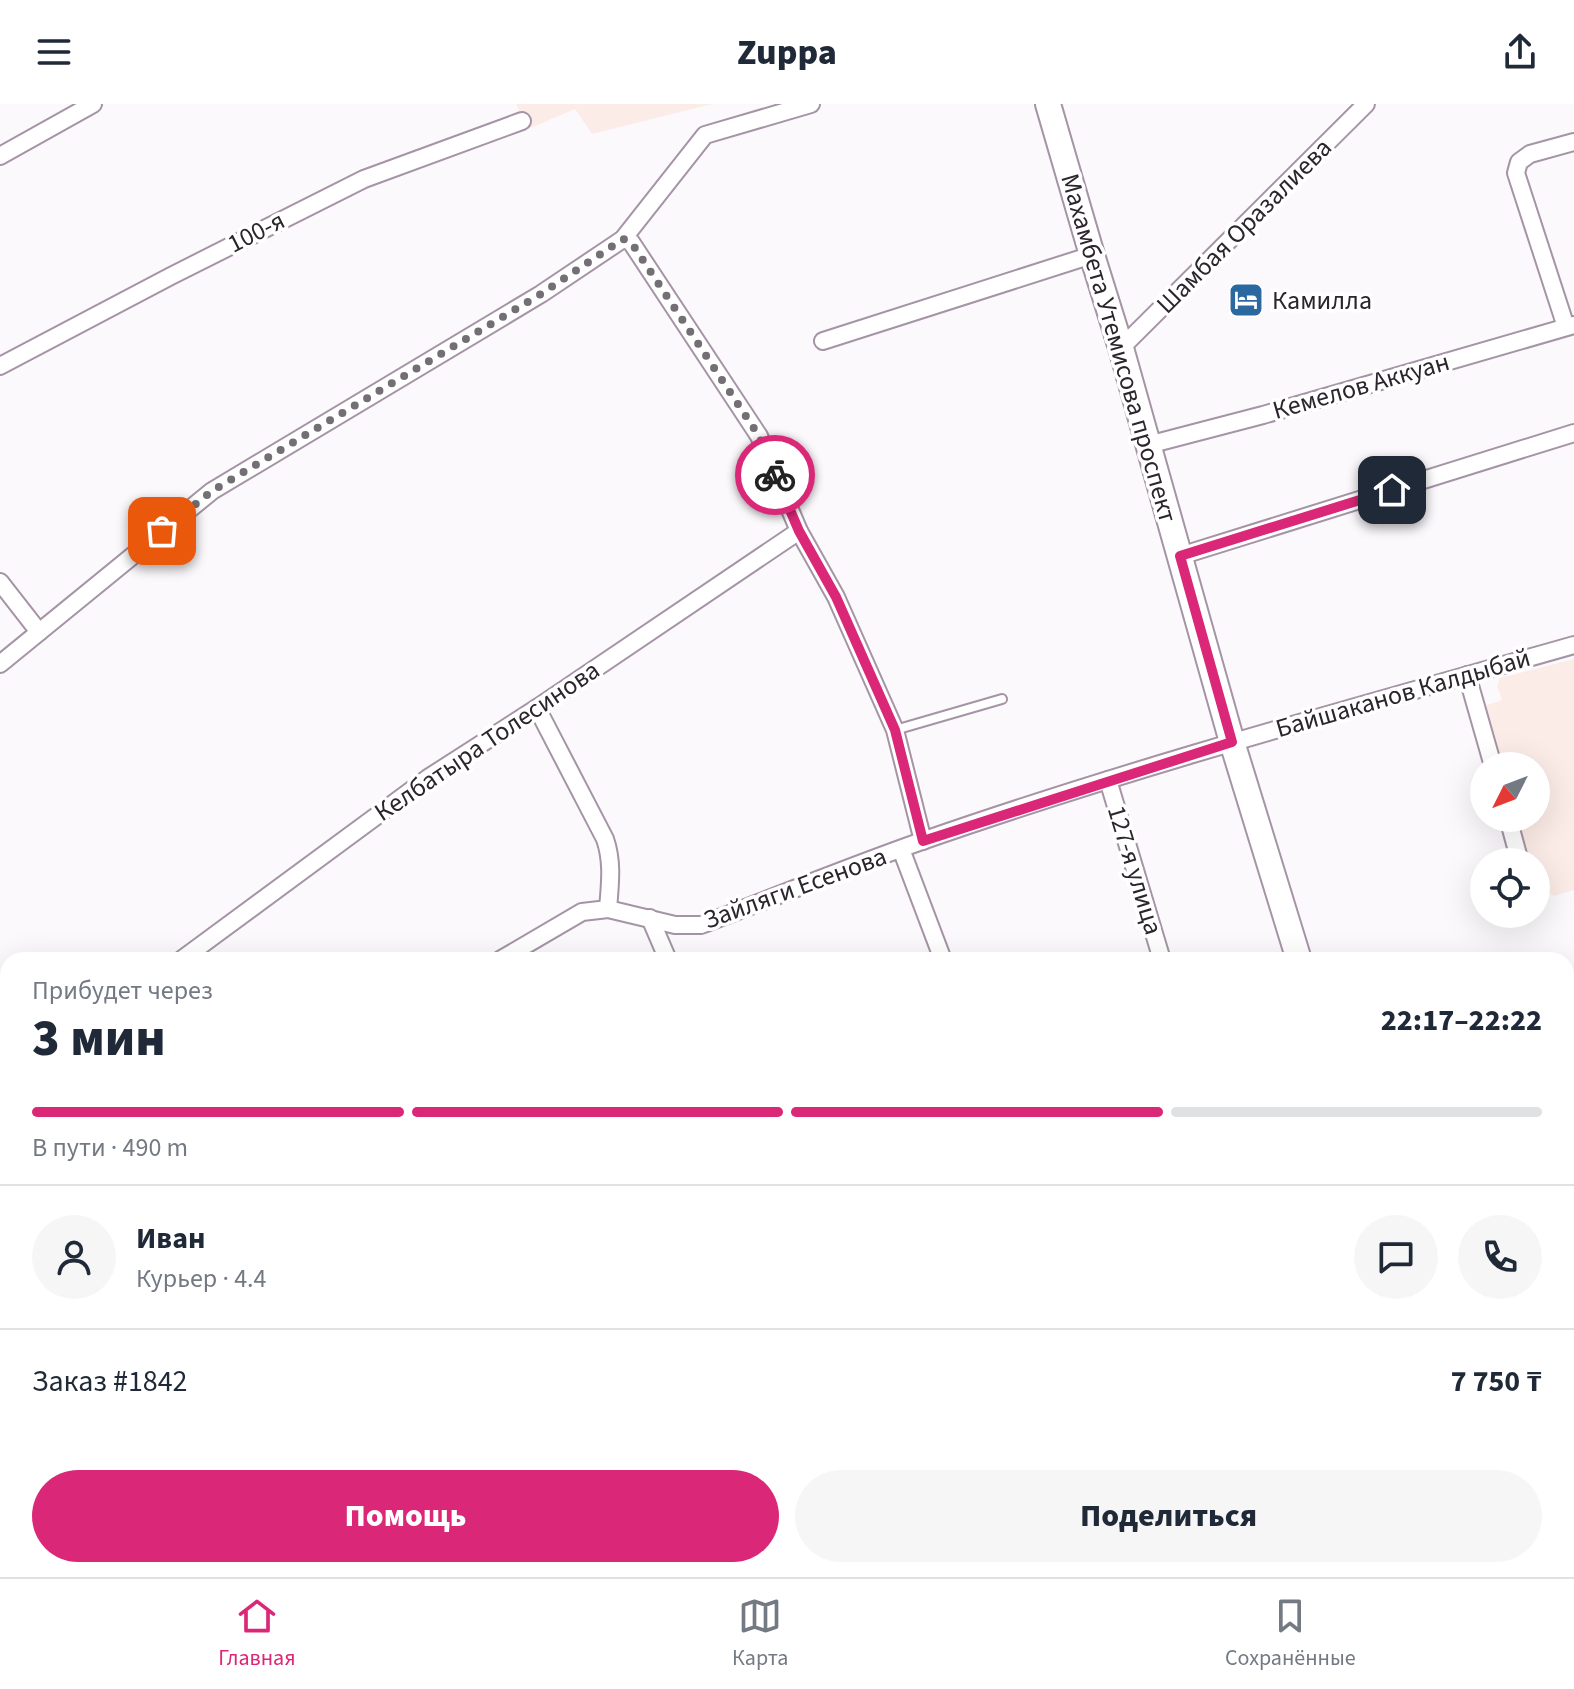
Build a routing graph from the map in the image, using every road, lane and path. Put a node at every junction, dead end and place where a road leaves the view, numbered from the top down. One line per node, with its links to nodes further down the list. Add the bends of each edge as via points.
1 (93, 104): 7 (street)
2 (811, 104): 8 (street, via 705,135)
3 (1048, 104): 9 (street, Махамбета Утемисова проспект)
4 (1366, 104): 12 (street, Шамбая Оразалиева)
5 (522, 121): 13 (street, 100-я, via 364,179)
6 (1574, 142): 10 (street, via 1530,154 1519,162 1516,173)
7 (0, 156)
8 (623, 239): 16 (street, via 631,242 759,436); 19 (street, via 541,294 212,491)
9 (1092, 255): 11 (street); 12 (street, Махамбета Утемисова проспект)
10 (1570, 326): 15 (street, Кемелов Аккуан)
11 (823, 341)
12 (1121, 348): 15 (street, Махамбета Утемисова проспект)
13 (0, 366)
14 (1574, 433): 17 (street)
15 (1148, 445): 17 (street, Махамбета Утемисова проспект)
16 (799, 531): 24 (street, Келбатыра Толесинова); 25 (street, via 836,597)
17 (1180, 556): 26 (street, Махамбета Утемисова проспект)
18 (0, 582): 19 (street)
19 (39, 632): 21 (street)
20 (1574, 645): 22 (street, Байшаканов Калдыбай)
21 (0, 664)
22 (1467, 675): 26 (street, Байшаканов Калдыбай); 27 (street)
23 (1002, 699): 25 (lane)
24 (537, 708): 31 (street, via 610,853); 33 (street, Келбатыра Толесинова, via 428,778)
25 (895, 730): 29 (street)
26 (1232, 742): 28 (street, Зайляги Есенова); 38 (street, Махамбета Утемисова проспект)
27 (1489, 752)
28 (1108, 780): 29 (street, Зайляги Есенова); 37 (street, 127-я улица)
29 (923, 841): 30 (street, Зайляги Есенова)
30 (901, 849): 32 (street, Зайляги Есенова, via 701,925); 36 (street)
31 (608, 909): 32 (street, Зайляги Есенова); 34 (street, Зайляги Есенова, via 582,912)
32 (650, 918): 35 (street)
33 (192, 952)
34 (514, 952)
35 (665, 952)
36 (940, 952)
37 (1160, 952)
38 (1297, 952)

